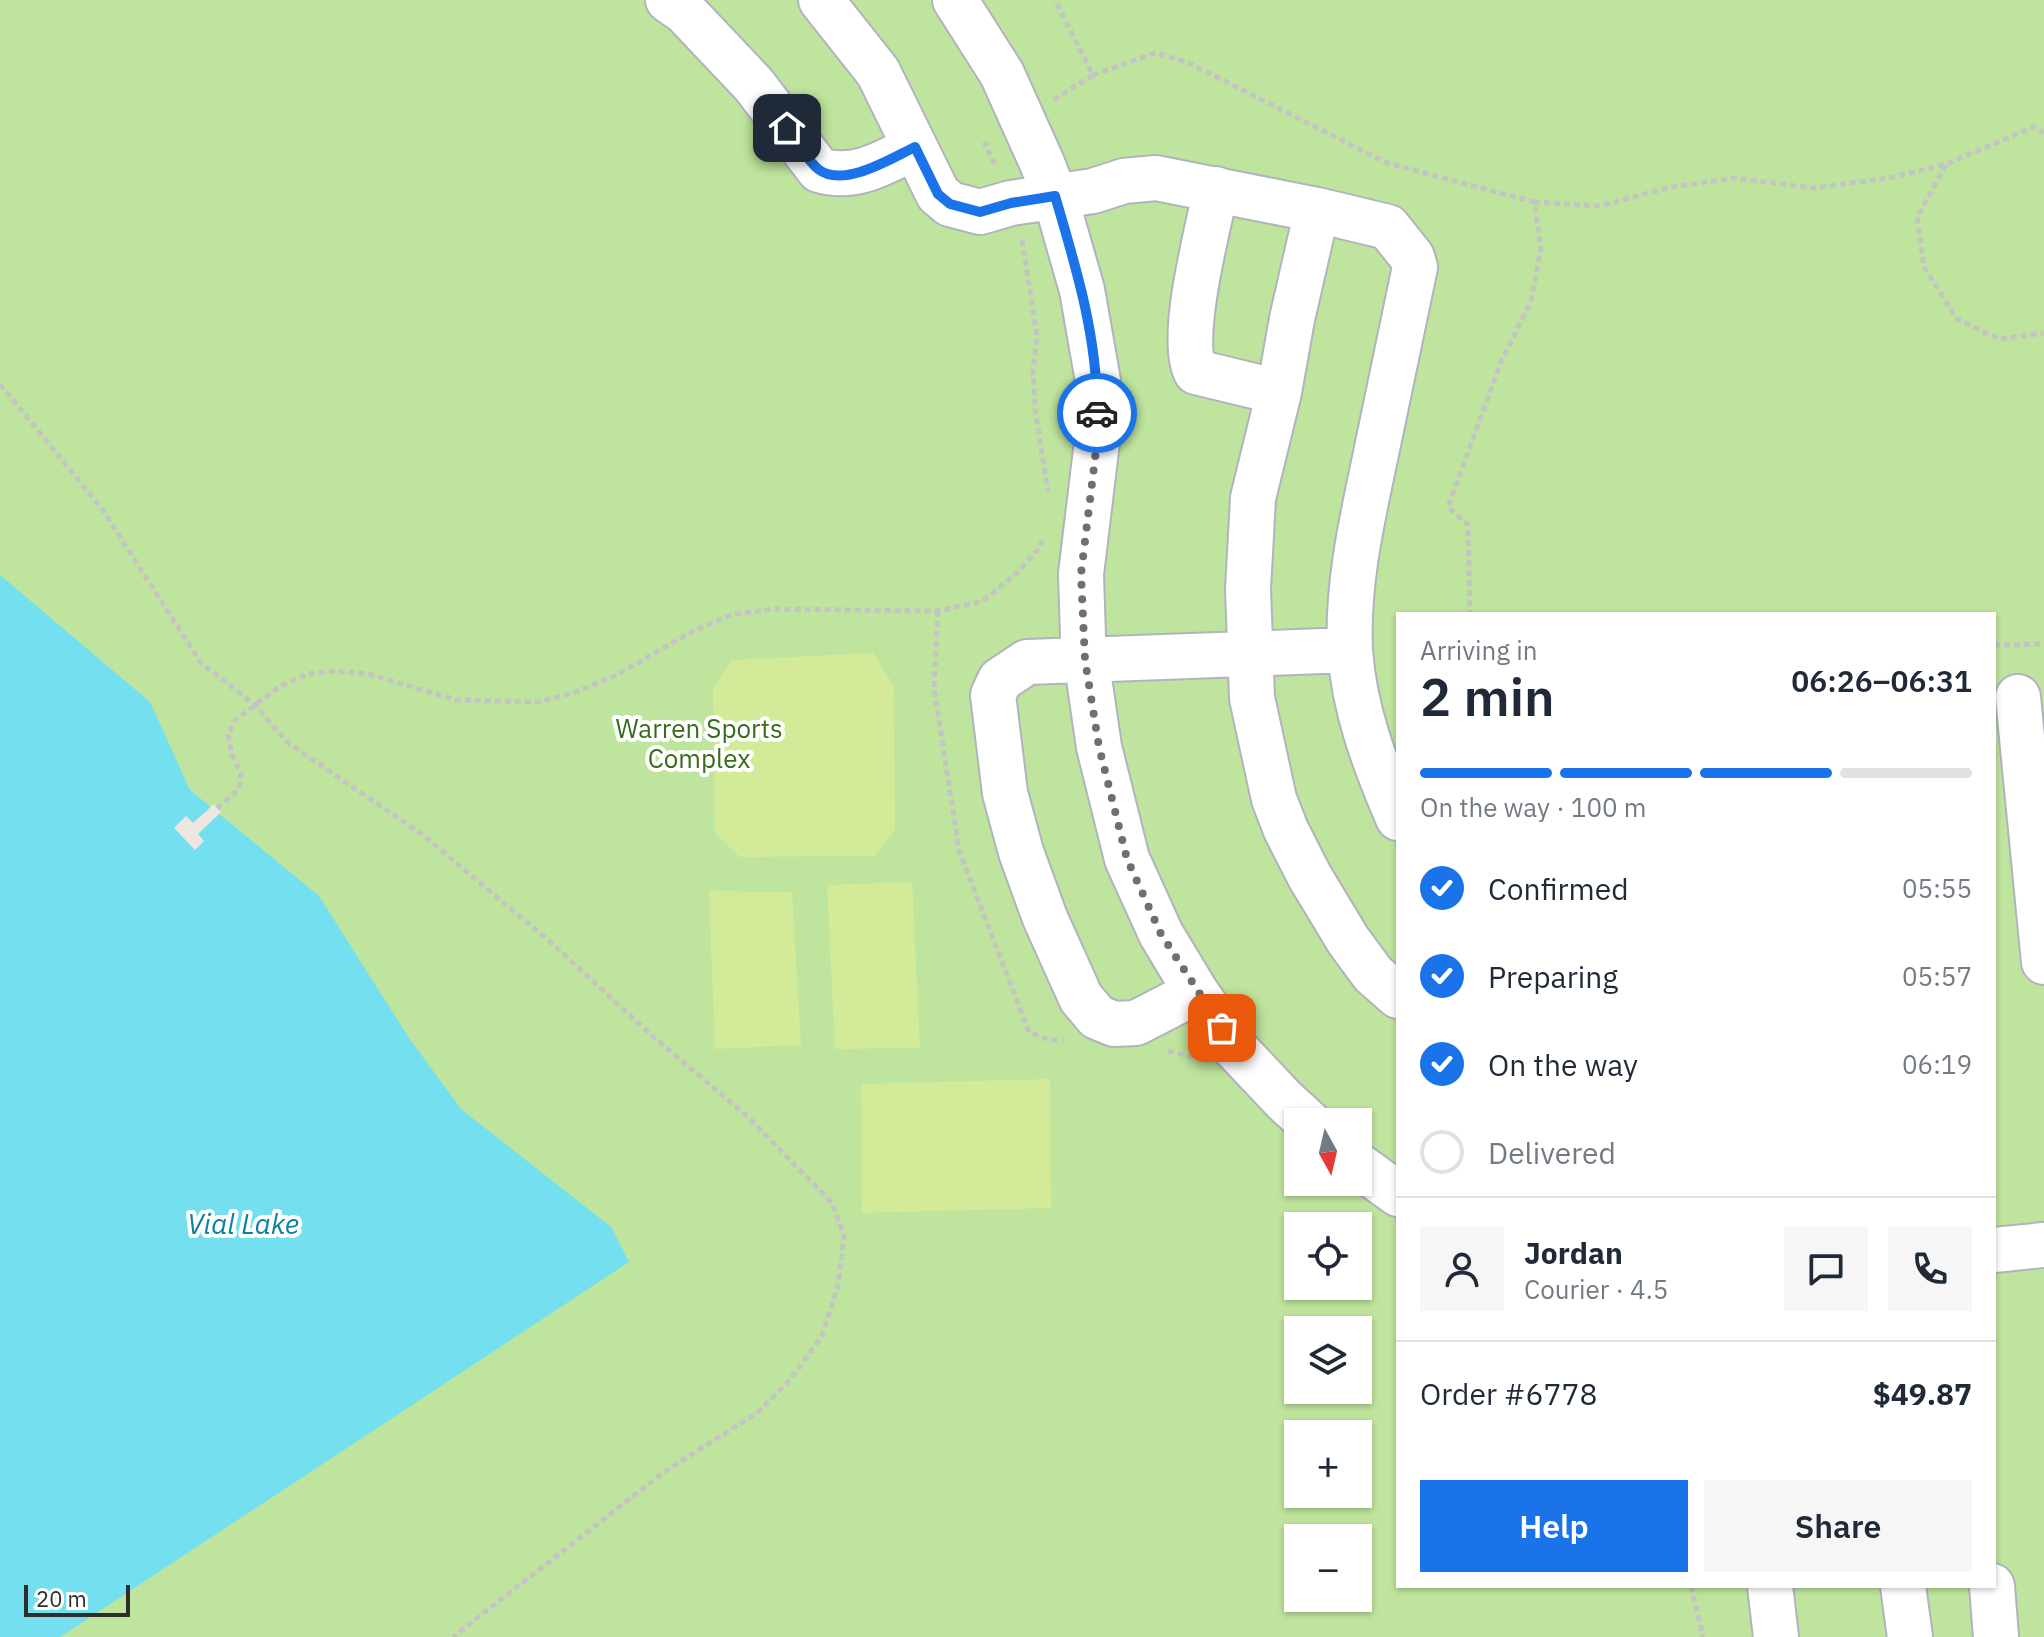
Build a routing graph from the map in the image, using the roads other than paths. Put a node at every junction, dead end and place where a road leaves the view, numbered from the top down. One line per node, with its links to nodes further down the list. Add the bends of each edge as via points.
1 (668, 0): 4 (lane, via 754,85 819,170 835,175 866,171)
2 (821, 0): 4 (lane, via 878,72)
3 (955, 0): 6 (lane, via 1002,74)
4 (915, 147): 6 (lane, via 938,194 950,204 980,212)
5 (1216, 189): 6 (lane, via 1156,178); 7 (lane); 8 (lane, via 1192,316 1192,364 1196,372)
6 (1055, 196): 11 (lane, via 1082,290 1098,381 1097,442 1081,574)
7 (1317, 210): 8 (lane); 9 (lane, via 1388,227 1415,267 1358,539)
8 (1279, 392): 10 (lane, via 1253,498)
9 (1350, 650): 10 (lane); 13 (lane, via 1371,756)
10 (1250, 654): 11 (lane); 16 (lane, via 1260,740 1286,830 1348,940)
11 (1085, 660): 15 (lane, via 1099,747 1127,859 1161,934); 15 (lane, via 1027,662 1000,680 993,695 1005,793 1021,852 1081,998 1097,1017 1114,1024 1136,1023)
12 (2019, 697): 14 (lane)
13 (1396, 813)
14 (2044, 962)
15 (1196, 992): 17 (lane, via 1234,1047)
16 (1396, 994)
17 (1293, 1108)
18 (1372, 1175): 19 (lane)
19 (1396, 1193)
20 (2044, 1245): 21 (lane)
21 (1996, 1250)
22 (1770, 1588): 25 (lane)
23 (1903, 1588): 26 (lane)
24 (1992, 1588): 27 (lane)
25 (1776, 1637)
26 (1910, 1637)
27 (1996, 1637)

